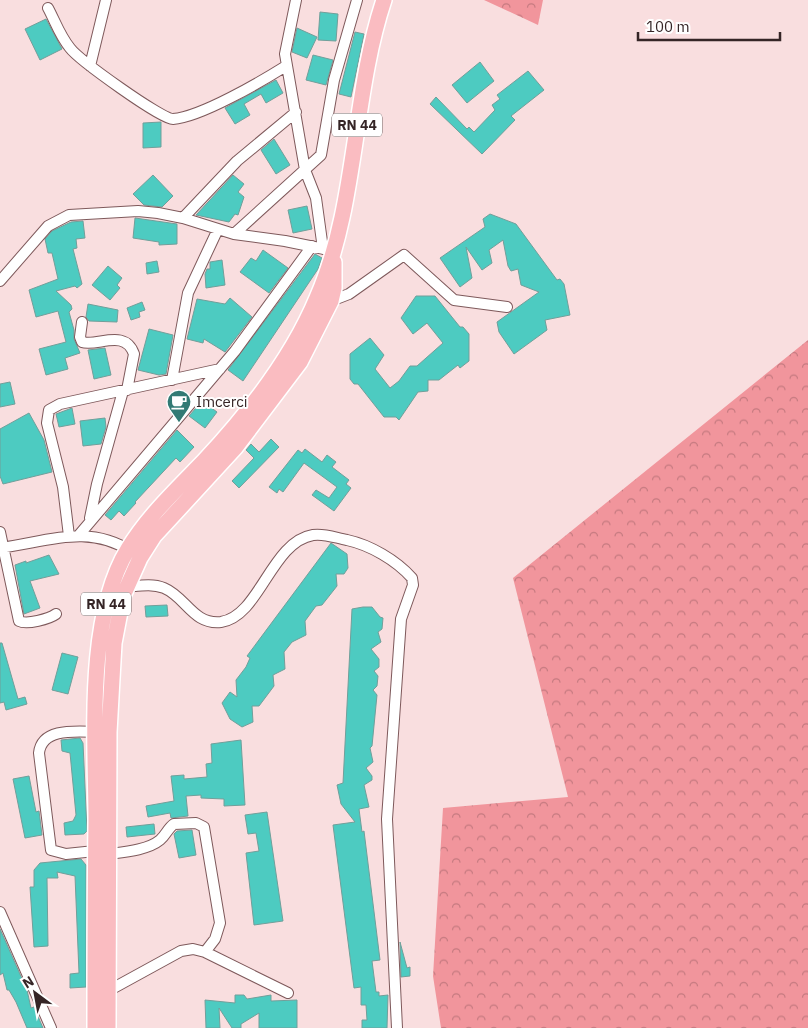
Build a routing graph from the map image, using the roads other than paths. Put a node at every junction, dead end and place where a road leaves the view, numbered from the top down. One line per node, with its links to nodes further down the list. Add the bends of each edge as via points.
1 (106, 0): 6 (street)
2 (296, 0): 7 (street, via 286,44)
3 (357, 0): 9 (street, via 334,80 320,155)
4 (382, 4): 14 (main road, RN 44)
5 (48, 8): 6 (street, via 70,48)
6 (90, 66): 7 (street, via 170,119 194,113 245,90)
7 (286, 66): 8 (street)
8 (296, 112): 9 (street); 10 (street, via 238,161)
9 (305, 170): 12 (street); 14 (street)
10 (182, 218): 11 (street); 15 (street, via 138,212 63,216 48,226)
11 (218, 229): 12 (street); 20 (street, via 188,292)
12 (234, 234): 13 (street)
13 (312, 246): 14 (street); 19 (street)
14 (329, 250): 16 (main road, RN 44, via 334,288); 26 (main road, RN 44, via 312,310 271,378 224,439 165,501)
15 (0, 281)
16 (331, 301): 17 (street, via 349,294 404,255 454,300); 26 (main road, RN 44, via 300,362 283,387 235,448)
17 (507, 307)
18 (82, 322): 21 (street, via 82,342 91,344 109,338 132,350 134,354)
19 (220, 369): 20 (street); 22 (street)
20 (172, 380): 21 (street)
21 (125, 391): 22 (street); 24 (street, via 60,404 52,407 46,415)
22 (90, 519): 24 (street)
23 (0, 532): 25 (street)
24 (74, 536): 25 (street); 26 (street, via 101,537)
25 (1, 548): 28 (street, via 20,621 24,623)
26 (134, 553): 27 (main road, RN 44); 29 (main road, RN 44, via 110,590 103,619 97,682)
27 (126, 587): 29 (main road, RN 44, via 119,610); 38 (street, via 162,587 201,619 225,621 243,608 285,553 316,535 365,545 412,578 413,585 401,619 387,819)
28 (56, 614)
29 (102, 732): 30 (main road, RN 44); 30 (street, via 51,734 41,744 38,753 50,850 66,854)
30 (102, 853): 32 (street, via 124,852 153,844 174,824 202,825 207,837 220,923); 33 (main road, RN 44); 36 (main road, RN 44)
31 (0, 912): 35 (street)
32 (205, 952): 33 (street, via 181,951); 34 (street)
33 (108, 991): 37 (main road, RN 44)
34 (288, 993)
35 (51, 1028)
36 (95, 1028)
37 (108, 1028)
38 (398, 1028)

